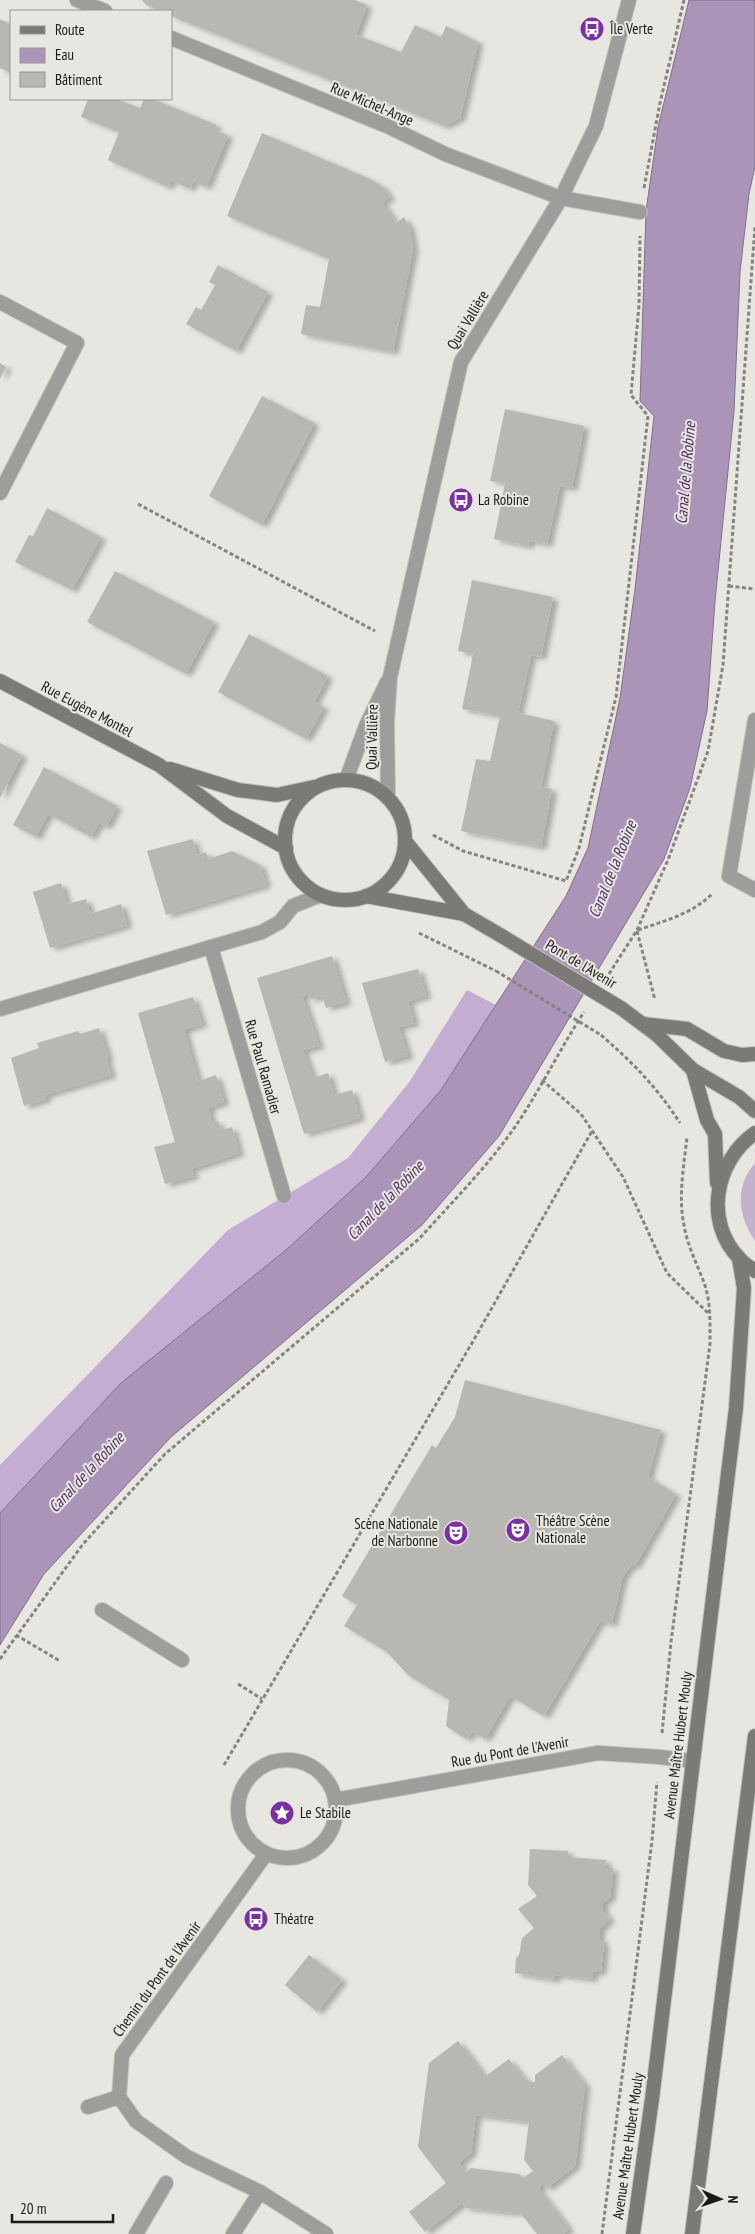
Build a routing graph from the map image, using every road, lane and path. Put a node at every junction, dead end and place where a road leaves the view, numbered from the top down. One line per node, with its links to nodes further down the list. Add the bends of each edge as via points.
1 (77, 0): 4 (street)
2 (629, 0): 6 (street, Quai Vallière, via 596,126)
3 (684, 0): 7 (path, via 660,103)
4 (102, 10)
5 (172, 38): 6 (street, Rue Michel-Ange, via 387,126 445,154)
6 (561, 198): 7 (street, Rue Michel-Ange); 15 (street, Quai Vallière, via 461,362)
7 (640, 212): 25 (path, via 639,304 631,395 648,416 616,697 579,848 566,881)
8 (755, 226): 9 (path)
9 (755, 231): 13 (path)
10 (0, 302): 11 (street, via 77,343)
11 (0, 493)
12 (138, 504): 15 (path)
13 (729, 586): 14 (path); 31 (path, via 723,664 708,751 668,860)
14 (755, 589)
15 (398, 643): 16 (street, Quai Vallière)
16 (390, 677): 20 (street, Quai Vallière, via 366,726); 22 (street, Quai Vallière)
17 (0, 681): 19 (main road, Rue Eugène Montel)
18 (755, 720): 26 (street)
19 (159, 765): 21 (main road, Rue Eugène Montel, via 238,790 277,795); 24 (main road, Rue Eugène Montel, via 227,816)
20 (346, 780): 21 (main road, via 331,781); 22 (main road, via 367,784)
21 (317, 787): 24 (main road, via 301,799 290,816)
22 (388, 798): 23 (main road, via 400,816)
23 (405, 841): 29 (main road, via 403,854 392,877); 30 (main road)
24 (286, 848): 28 (main road, via 296,874)
25 (463, 851)
26 (729, 876): 27 (street); 31 (path, via 691,911)
27 (755, 890)
28 (321, 895): 29 (main road, via 343,900); 33 (street, via 293,906 280,922 262,932)
29 (366, 896): 30 (main road)
30 (464, 914): 35 (main road, Pont de l'Avenir, bridge)
31 (637, 930): 36 (path)
32 (418, 932): 40 (path, bridge, via 496,971 600,1035 637,1066 664,1097)
33 (211, 946): 34 (street); 45 (street, Rue Paul Ramadier)
34 (0, 1009)
35 (643, 1024): 36 (main road); 38 (main road, Pont de l'Avenir)
36 (662, 1025): 37 (main road, via 687,1029 724,1051)
37 (755, 1054)
38 (693, 1070): 39 (main road, via 739,1097); 44 (main road, via 707,1120 716,1138)
39 (755, 1111)
40 (682, 1126)
41 (592, 1131): 48 (path, via 623,1177 667,1274); 50 (path, via 581,1114 542,1080 491,1158 420,1238 165,1454 83,1544); 55 (path, via 472,1343)
42 (755, 1133): 44 (main road, via 734,1151)
43 (687, 1134): 48 (path, via 682,1184 683,1224 703,1281)
44 (718, 1190): 46 (main road, via 718,1215 725,1239)
45 (284, 1196)
46 (739, 1259): 47 (main road); 58 (main road, Avenue Maître Hubert Mouly, via 744,1288 736,1408)
47 (755, 1271)
48 (711, 1316): 57 (path)
49 (102, 1610): 52 (street)
50 (16, 1635): 51 (path); 53 (path)
51 (0, 1659)
52 (182, 1660)
53 (60, 1661)
54 (238, 1684): 55 (path)
55 (262, 1699): 59 (path)
56 (755, 1736): 71 (main road)
57 (660, 1757): 58 (street, Rue du Pont de l'Avenir); 60 (street, Rue du Pont de l'Avenir, via 598,1753); 69 (path)
58 (692, 1761): 70 (main road, Avenue Maître Hubert Mouly)
59 (224, 1765)
60 (335, 1800): 61 (street, via 331,1830 322,1843 296,1857); 61 (street, via 320,1772 306,1764 275,1761 260,1768 248,1778 241,1790 238,1816 243,1832)
61 (266, 1854): 62 (street, Chemin du Pont de l'Avenir, via 122,2055)
62 (119, 2097): 63 (street); 65 (street, via 136,2122 187,2157)
63 (88, 2107)
64 (166, 2183): 66 (street)
65 (260, 2192): 67 (street); 68 (street)
66 (136, 2234)
67 (233, 2234)
68 (326, 2234)
69 (602, 2234)
70 (633, 2234)
71 (692, 2234)

